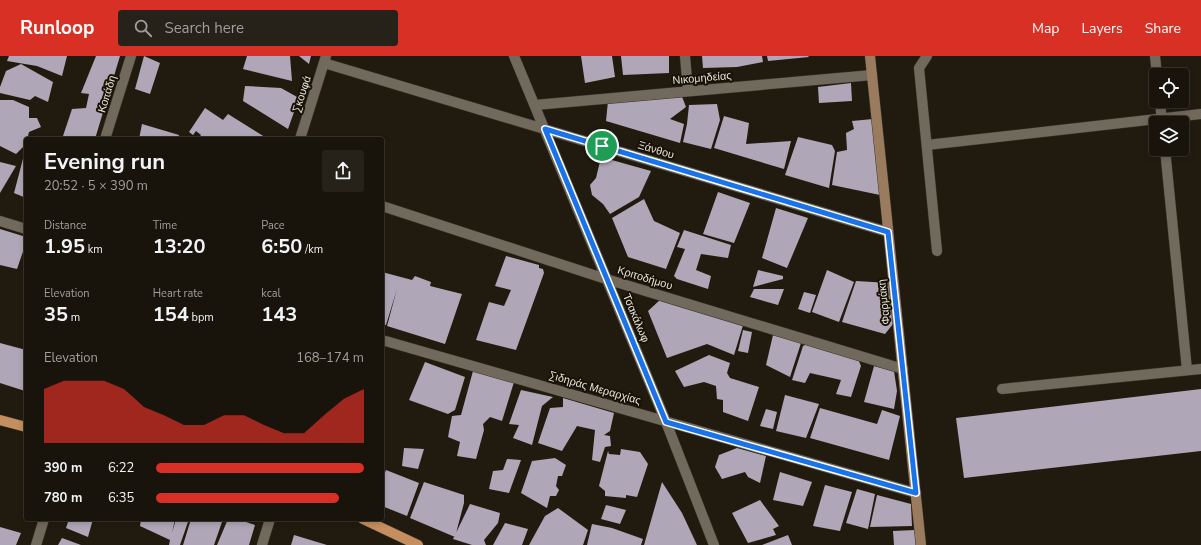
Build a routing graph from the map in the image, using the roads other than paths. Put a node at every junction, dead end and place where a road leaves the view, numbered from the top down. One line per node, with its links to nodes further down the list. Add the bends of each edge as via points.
1 (131, 56): 16 (street, Κοπάδη)
2 (514, 56): 11 (street, Τσακάλωφ)
3 (685, 56): 10 (street)
4 (870, 56): 9 (street, Φαρμάκη)
5 (928, 56): 18 (street, via 919,68)
6 (1155, 56): 8 (street)
7 (325, 60): 15 (street, Ξάνθου); 17 (street, Σκουφά)
8 (1156, 68)
9 (872, 75): 10 (street, Νικομηδείας); 23 (street, Φαρμάκη)
10 (688, 91): 11 (street, Νικομηδείας)
11 (535, 105): 15 (street, Τσακάλωφ)
12 (1201, 114): 13 (street)
13 (1189, 116)
14 (1149, 122): 18 (street)
15 (545, 129): 23 (street, Ξάνθου); 25 (street, Τσακάλωφ)
16 (106, 137)
17 (301, 137)
18 (927, 144): 24 (street)
19 (1165, 156): 29 (street)
20 (384, 207): 25 (street, Κριτοδήμου)
21 (0, 220): 22 (street)
22 (24, 228)
23 (888, 232): 27 (street, Φαρμάκη)
24 (937, 251)
25 (606, 279): 27 (street, Κριτοδήμου); 32 (street, Τσακάλωφ)
26 (384, 341): 32 (street, Σιδηράς Μεραρχίας)
27 (903, 369): 34 (street, Φαρμάκη)
28 (1201, 369): 29 (street)
29 (1187, 370): 30 (street)
30 (1002, 389)
31 (0, 420): 33 (main road)
32 (666, 422): 34 (street, Σιδηράς Μεραρχίας); 41 (street, Τσακάλωφ)
33 (24, 426)
34 (916, 493): 42 (street, Φαρμάκη)
35 (43, 521): 38 (street)
36 (269, 521): 39 (street)
37 (367, 521): 40 (main road)
38 (36, 545)
39 (262, 545)
40 (418, 545)
41 (714, 545)
42 (921, 545)

